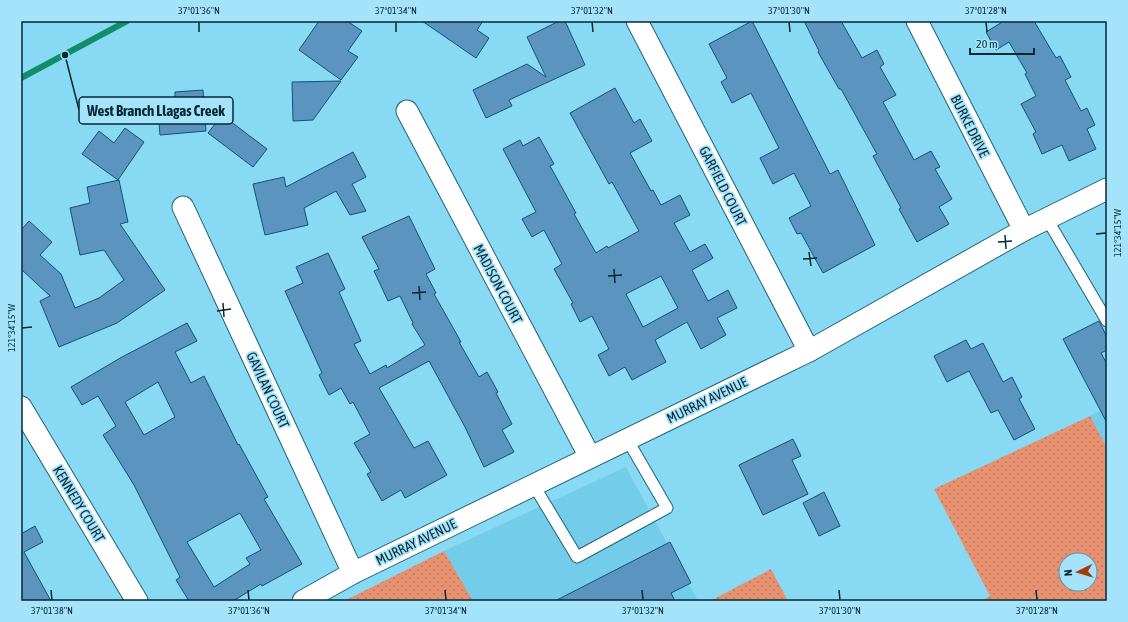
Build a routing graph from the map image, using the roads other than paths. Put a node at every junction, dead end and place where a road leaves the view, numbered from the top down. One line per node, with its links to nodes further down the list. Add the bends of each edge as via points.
1 (637, 21): 9 (street, GARFIELD COURT)
2 (917, 21): 7 (street, BURKE DRIVE)
3 (407, 111): 12 (street, MADISON COURT)
4 (1107, 189): 6 (street, MURRAY AVENUE)
5 (183, 207): 14 (street, GAVILAN COURT)
6 (1047, 219): 7 (street, MURRAY AVENUE); 8 (lane)
7 (1024, 230): 9 (street, MURRAY AVENUE)
8 (1107, 321)
9 (808, 351): 11 (street, MURRAY AVENUE)
10 (21, 407): 15 (street, KENNEDY COURT)
11 (627, 438): 12 (street, MURRAY AVENUE); 13 (lane, via 667,508 577,557)
12 (590, 457): 13 (street, MURRAY AVENUE)
13 (534, 484): 14 (street, MURRAY AVENUE)
14 (353, 573): 16 (street, MURRAY AVENUE)
15 (137, 601)
16 (303, 601)

